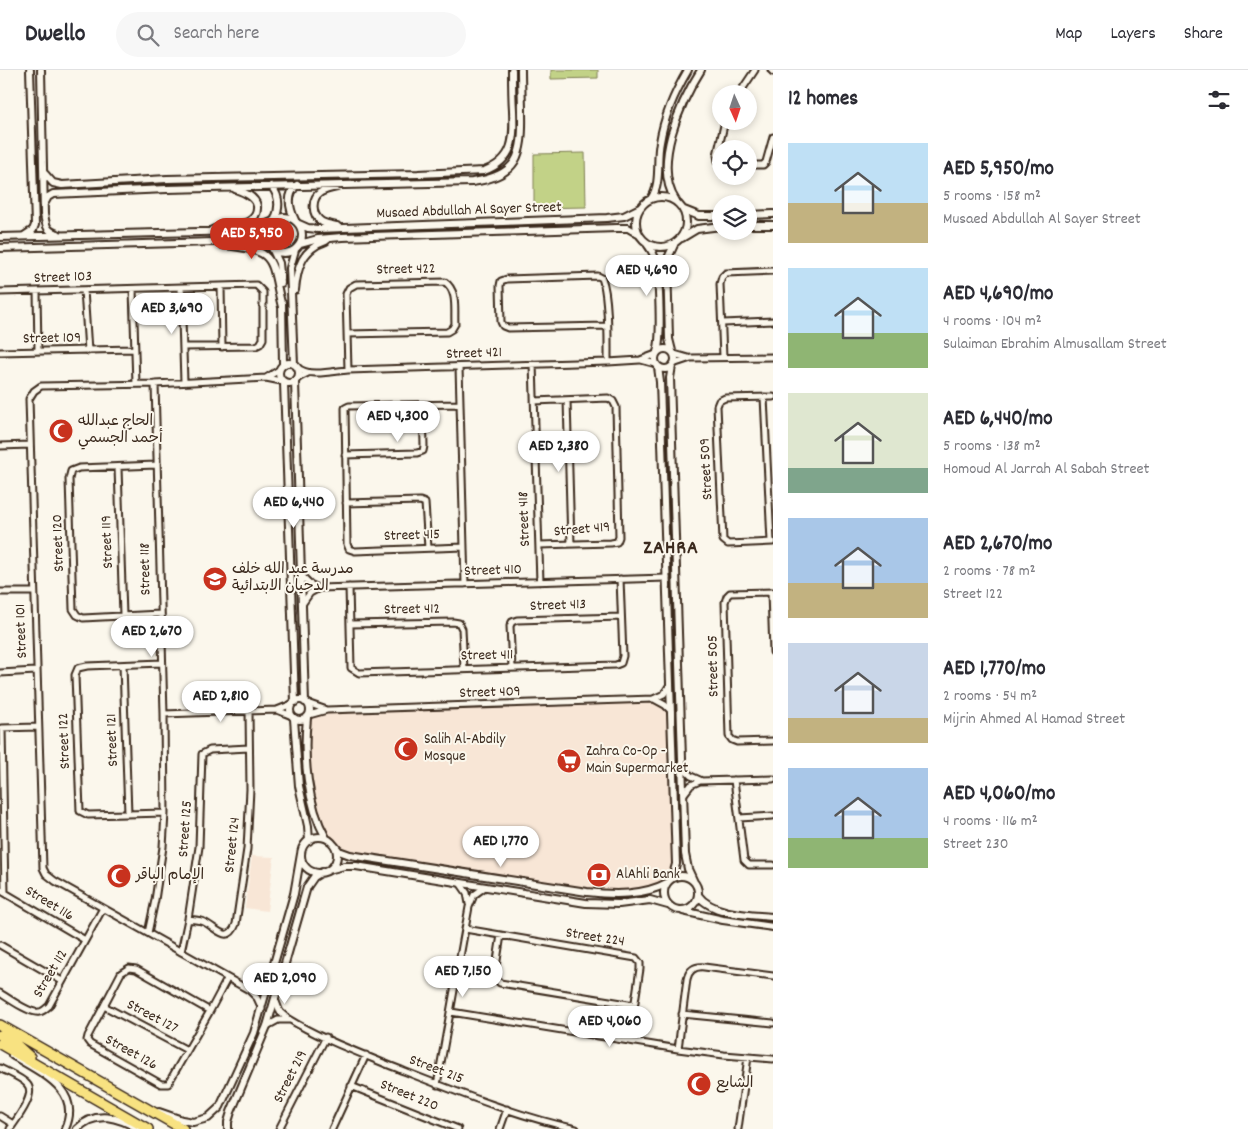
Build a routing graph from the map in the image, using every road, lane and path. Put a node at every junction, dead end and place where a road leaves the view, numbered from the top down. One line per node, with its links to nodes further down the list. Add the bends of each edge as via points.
1 (30, 70): 27 (street)
2 (41, 70): 13 (street)
3 (688, 70): 22 (street, via 664,124 658,151 657,187)
4 (701, 70): 23 (street, via 679,111 670,144 669,183)
5 (755, 70): 8 (street)
6 (512, 71): 7 (street, via 516,75); 9 (street)
7 (521, 71): 10 (street)
8 (745, 85)
9 (513, 136): 10 (street); 14 (street, via 504,159 484,171)
10 (523, 137): 17 (street, via 513,164 501,175 472,182)
11 (773, 137): 12 (street, via 766,162)
12 (757, 165)
13 (45, 174): 15 (street, via 53,183 62,185); 24 (street)
14 (377, 175): 15 (street); 17 (street, via 382,178)
15 (167, 179): 21 (street, via 164,184)
16 (348, 184): 17 (street); 18 (street); 37 (street, via 323,190 313,205 321,221)
17 (378, 184)
18 (297, 185): 19 (street); 33 (street, via 289,198)
19 (271, 186): 20 (street); 32 (street, via 278,199)
20 (222, 188): 21 (street); 38 (street, via 233,188 252,198 257,206 256,214 248,222)
21 (167, 189): 24 (street, via 53,194)
22 (651, 199): 23 (street, via 664,197); 25 (street)
23 (677, 202): 26 (street)
24 (44, 204): 28 (street)
25 (640, 208): 37 (street, Musaed Abdullah Al Sayer Street, via 612,218); 39 (street, via 636,216)
26 (684, 210): 31 (street, via 699,216); 45 (street, via 686,226)
27 (35, 214): 28 (street); 40 (street, via 33,230)
28 (44, 214): 41 (street, via 49,230)
29 (773, 214): 30 (street)
30 (757, 215)
31 (712, 216)
32 (273, 220): 33 (street, via 285,216); 38 (street, via 250,230); 47 (street, via 266,236)
33 (297, 222): 37 (street, Musaed Abdullah Al Sayer Street, via 313,229); 48 (street, via 303,234)
34 (773, 225): 35 (street)
35 (757, 226)
36 (712, 227): 45 (street, via 697,229)
37 (343, 228)
38 (207, 232): 41 (street)
39 (638, 234): 43 (street, Musaed Abdullah Al Sayer Street, via 628,228 617,228); 44 (street)
40 (22, 236): 41 (street); 42 (street)
41 (66, 236)
42 (0, 237)
43 (342, 237): 48 (street, Musaed Abdullah Al Sayer Street, via 318,239); 60 (street, via 316,245 304,256 297,269)
44 (644, 241): 45 (street, via 660,247); 58 (street, via 655,260)
45 (677, 242): 56 (street, via 667,260)
46 (197, 243): 47 (street, via 250,241); 49 (street); 61 (street, via 247,247 263,254 273,266)
47 (271, 247): 48 (street, via 283,253); 59 (street, via 280,267)
48 (298, 247): 60 (street, via 291,264)
49 (0, 248)
50 (773, 271): 63 (street, via 726,273 722,277)
51 (221, 286): 53 (street, Street 103); 67 (street); 67 (street, Street 103, via 256,285 263,292 263,339 260,344)
52 (133, 288): 53 (street, Street 103); 54 (street, Street 103); 68 (street)
53 (181, 288): 66 (street)
54 (84, 290): 55 (street, Street 103); 70 (street)
55 (37, 291): 57 (street, Street 103); 69 (street)
56 (668, 291): 58 (street, via 662,288); 72 (street, via 669,339)
57 (0, 292)
58 (658, 292): 73 (street, via 659,339)
59 (282, 299): 60 (street); 61 (street)
60 (292, 302): 80 (street)
61 (282, 307): 83 (street)
62 (773, 321): 63 (street)
63 (722, 323): 74 (street)
64 (607, 326): 64 (street, via 604,285 598,276 502,281 503,326); 78 (street)
65 (347, 334): 65 (street, Street 422, via 346,294 348,288 356,284 445,282 451,286 455,324 447,332); 85 (street, Street 422)
66 (183, 347): 67 (street, Street 103); 89 (street)
67 (222, 347)
68 (134, 350): 70 (street, Street 109); 91 (street)
69 (38, 351): 70 (street, Street 109); 71 (street, Street 109)
70 (88, 351)
71 (0, 352)
72 (673, 352): 73 (street, via 666,349); 76 (street); 82 (street)
73 (656, 353): 77 (street, Street 421); 81 (street)
74 (723, 357): 75 (street); 76 (street)
75 (773, 357)
76 (691, 358): 82 (street)
77 (640, 360): 78 (street, Street 421); 81 (street, Street 421)
78 (608, 362): 79 (street, Street 421)
79 (533, 364): 84 (street, Street 421); 96 (street, Street 418)
80 (296, 365): 83 (street, via 289,363); 86 (street, via 302,372); 88 (street)
81 (657, 365): 82 (street, via 666,369); 106 (street)
82 (673, 365): 107 (street, via 670,378)
83 (281, 367): 87 (street, Street 101); 90 (street, via 278,374)
84 (459, 367): 85 (street, Street 421); 97 (street)
85 (348, 370): 86 (street, Street 421)
86 (309, 373): 88 (street, Street 421)
87 (266, 378): 89 (street, Street 101); 90 (street, Street 101)
88 (297, 380): 90 (street, via 290,384); 100 (street)
89 (184, 382): 92 (street, Street 101)
90 (283, 382): 99 (street)
91 (136, 384): 92 (street, Street 101); 101 (street, Street 101, via 41,386 29,399)
92 (154, 384): 104 (street, Street 118)
93 (764, 397): 94 (street, Street 509); 113 (street); 113 (street, Street 509, via 723,398 717,404 717,418 724,541 730,544)
94 (773, 397)
95 (567, 400): 96 (street, Street 419); 114 (street); 114 (street, Street 419, via 608,398 616,407 620,537 611,543)
96 (534, 401): 115 (street, Street 418)
97 (460, 404): 98 (street, Street 415); 116 (street)
98 (423, 405): 103 (street, via 422,450 417,453); 103 (street, Street 415, via 345,408)
99 (286, 425): 100 (street); 111 (street)
100 (296, 425): 112 (street)
101 (30, 445): 102 (street); 126 (street, Street 101)
102 (0, 446)
103 (345, 455): 110 (street, Street 415)
104 (156, 465): 105 (street, Street 120); 129 (street, Street 118)
105 (118, 468): 130 (street, Street 119); 130 (street, Street 120, via 71,471 73,609 83,618)
106 (663, 470): 107 (street); 109 (street)
107 (674, 470): 108 (street)
108 (674, 478): 109 (street); 157 (street)
109 (664, 479): 119 (street)
110 (346, 503): 117 (street, via 425,503); 117 (street, Street 415, via 346,544 349,549)
111 (289, 542): 112 (street); 142 (street)
112 (300, 542): 118 (street)
113 (772, 542)
114 (571, 544): 115 (street, Street 419)
115 (539, 545): 121 (street, Street 418)
116 (464, 547): 117 (street, Street 415); 122 (street)
117 (428, 548)
118 (302, 576): 124 (street); 128 (street)
119 (667, 578): 120 (street, Street 410); 140 (street)
120 (620, 579): 121 (street, Street 410); 131 (street, Street 411)
121 (540, 582): 122 (street, Street 410)
122 (465, 584): 123 (street, Street 410)
123 (349, 587): 124 (street, Street 410); 132 (street, Street 411)
124 (319, 588): 128 (street, via 307,595)
125 (0, 592): 126 (street)
126 (34, 592): 138 (street, Street 101)
127 (772, 592): 133 (street); 153 (street, Street 505, via 730,593 725,602 729,736 736,742)
128 (303, 603): 143 (street)
129 (160, 614): 130 (street, Street 120); 134 (street, Street 118)
130 (123, 615)
131 (621, 617): 136 (street, Street 411, via 621,663); 136 (street, Street 413, via 512,622)
132 (350, 624): 137 (street, Street 412, via 459,623); 137 (street, Street 411, via 351,668 359,673)
133 (773, 652)
134 (162, 663): 135 (street, Street 122); 148 (street, Street 118)
135 (123, 665): 163 (street, Street 121); 163 (street, Street 122, via 87,666 78,668 75,675 80,812 88,816)
136 (512, 668): 137 (street, Street 411)
137 (464, 669)
138 (36, 671): 139 (street); 152 (street, Street 101)
139 (0, 673)
140 (670, 685): 141 (street, via 664,694); 146 (street)
141 (654, 699): 145 (street, Street 409); 146 (street)
142 (294, 703): 143 (street, via 300,700); 144 (street); 149 (street, via 290,710)
143 (306, 703): 145 (street, Street 409); 150 (street, via 310,708)
144 (277, 710): 147 (street); 149 (street)
145 (326, 710): 150 (street, Street 409)
146 (671, 711): 172 (street, via 676,864)
147 (249, 712): 148 (street); 154 (street, Street 124)
148 (164, 714): 162 (street, Street 118)
149 (293, 717): 150 (street, via 303,720); 155 (street)
150 (308, 717): 156 (street)
151 (1, 728): 152 (street); 177 (street)
152 (38, 728): 181 (street, Street 101, via 42,868 55,881)
153 (773, 741)
154 (249, 748): 184 (street, Street 125, via 210,750 202,754 199,847); 184 (street, Street 124, via 247,849 236,924 233,932 222,934 204,922)
155 (297, 758): 156 (street); 167 (street)
156 (307, 758): 166 (street, via 309,790)
157 (682, 767): 160 (street); 161 (street)
158 (734, 780): 159 (street); 160 (street); 165 (street)
159 (773, 780)
160 (700, 781): 161 (street, via 691,785)
161 (684, 794): 173 (street, via 685,854)
162 (165, 813): 163 (street, Street 122); 187 (street, Street 118, via 163,847)
163 (128, 814)
164 (773, 816): 165 (street)
165 (739, 818): 170 (street, via 745,862)
166 (326, 838): 167 (street); 168 (street)
167 (309, 840): 169 (street)
168 (334, 845): 171 (street, via 336,862); 175 (street, via 350,856 587,892 640,892)
169 (302, 854): 171 (street, via 305,866 316,872); 195 (street)
170 (773, 865)
171 (325, 871): 174 (street, via 356,866); 198 (street, via 314,877 307,887)
172 (672, 878): 173 (street, via 684,876); 175 (street)
173 (694, 882): 178 (street)
174 (459, 883): 176 (street); 180 (street, via 467,893)
175 (667, 883): 179 (street, via 664,894)
176 (486, 887): 179 (street, via 591,904 650,900); 180 (street, via 476,892)
177 (3, 891): 189 (street, Street 116)
178 (698, 895): 182 (street, via 691,907); 183 (street, via 716,908)
179 (668, 904): 182 (street)
180 (469, 907): 186 (street)
181 (102, 908): 187 (street, Street 101); 189 (street, Street 112)
182 (682, 910): 185 (street)
183 (773, 916)
184 (188, 919): 191 (street, Street 125)
185 (773, 927)
186 (465, 929): 188 (street, Street 224); 203 (street)
187 (148, 933): 191 (street, Street 101)
188 (501, 935): 199 (street, Street 224, via 634,957 640,966); 199 (street, via 495,973 500,983)
189 (85, 940): 194 (street, Street 112)
190 (0, 945): 194 (street)
191 (181, 952): 193 (street, Street 101)
192 (773, 976): 204 (street, via 697,967 688,976)
193 (227, 979): 196 (street, Street 101); 202 (street, Street 126)
194 (62, 981): 197 (street, Street 112, via 49,1006 39,1012 32,1012)
195 (269, 982): 196 (street, via 259,989); 201 (street)
196 (246, 988): 201 (street, Street 101, via 255,995)
197 (0, 992)
198 (275, 999): 205 (street, Street 215, via 280,1012); 208 (street)
199 (634, 1004): 211 (street, Street 224)
200 (104, 1006): 202 (street, Street 126, via 121,973 133,968); 215 (street, Street 127); 215 (street, Street 126, via 88,1042 161,1084 170,1083)
201 (262, 1009): 223 (street)
202 (210, 1011): 215 (street, Street 126)
203 (450, 1012): 211 (street); 221 (street)
204 (682, 1014): 207 (street); 214 (street)
205 (291, 1020): 208 (street, via 278,1020); 210 (street, Street 215)
206 (0, 1024): 225 (main road)
207 (773, 1024)
208 (267, 1026): 224 (street)
209 (0, 1034): 219 (main road, via 23,1050)
210 (326, 1037): 216 (street, Street 215); 237 (street, Street 219)
211 (629, 1041): 214 (street)
212 (0, 1044): 219 (main road)
213 (0, 1048): 231 (street, via 61,1088 69,1110)
214 (678, 1049): 217 (street)
215 (187, 1050)
216 (366, 1056): 221 (street, Street 215); 222 (street)
217 (748, 1057): 218 (street); 242 (street)
218 (773, 1059)
219 (37, 1066): 234 (main road)
220 (0, 1068): 228 (street, via 30,1089 28,1101)
221 (438, 1084): 226 (street, Street 215)
222 (351, 1086): 238 (street); 239 (street, Street 220)
223 (228, 1092): 224 (street); 225 (street, via 217,1112 198,1121 182,1120)
224 (238, 1097): 236 (street, via 229,1117)
225 (145, 1107): 235 (main road)
226 (506, 1109): 229 (street, Street 215); 240 (street)
227 (0, 1116): 228 (street)
228 (13, 1124): 230 (street)
229 (552, 1126): 241 (street, Street 215)
230 (10, 1129)
231 (65, 1129)
232 (77, 1129): 233 (street, via 88,1120 104,1117 120,1119)
233 (139, 1129)
234 (148, 1129)
235 (183, 1129)
236 (228, 1129)
237 (279, 1129)
238 (332, 1129)
239 (458, 1129)
240 (500, 1129)
241 (576, 1129)
242 (738, 1129)

